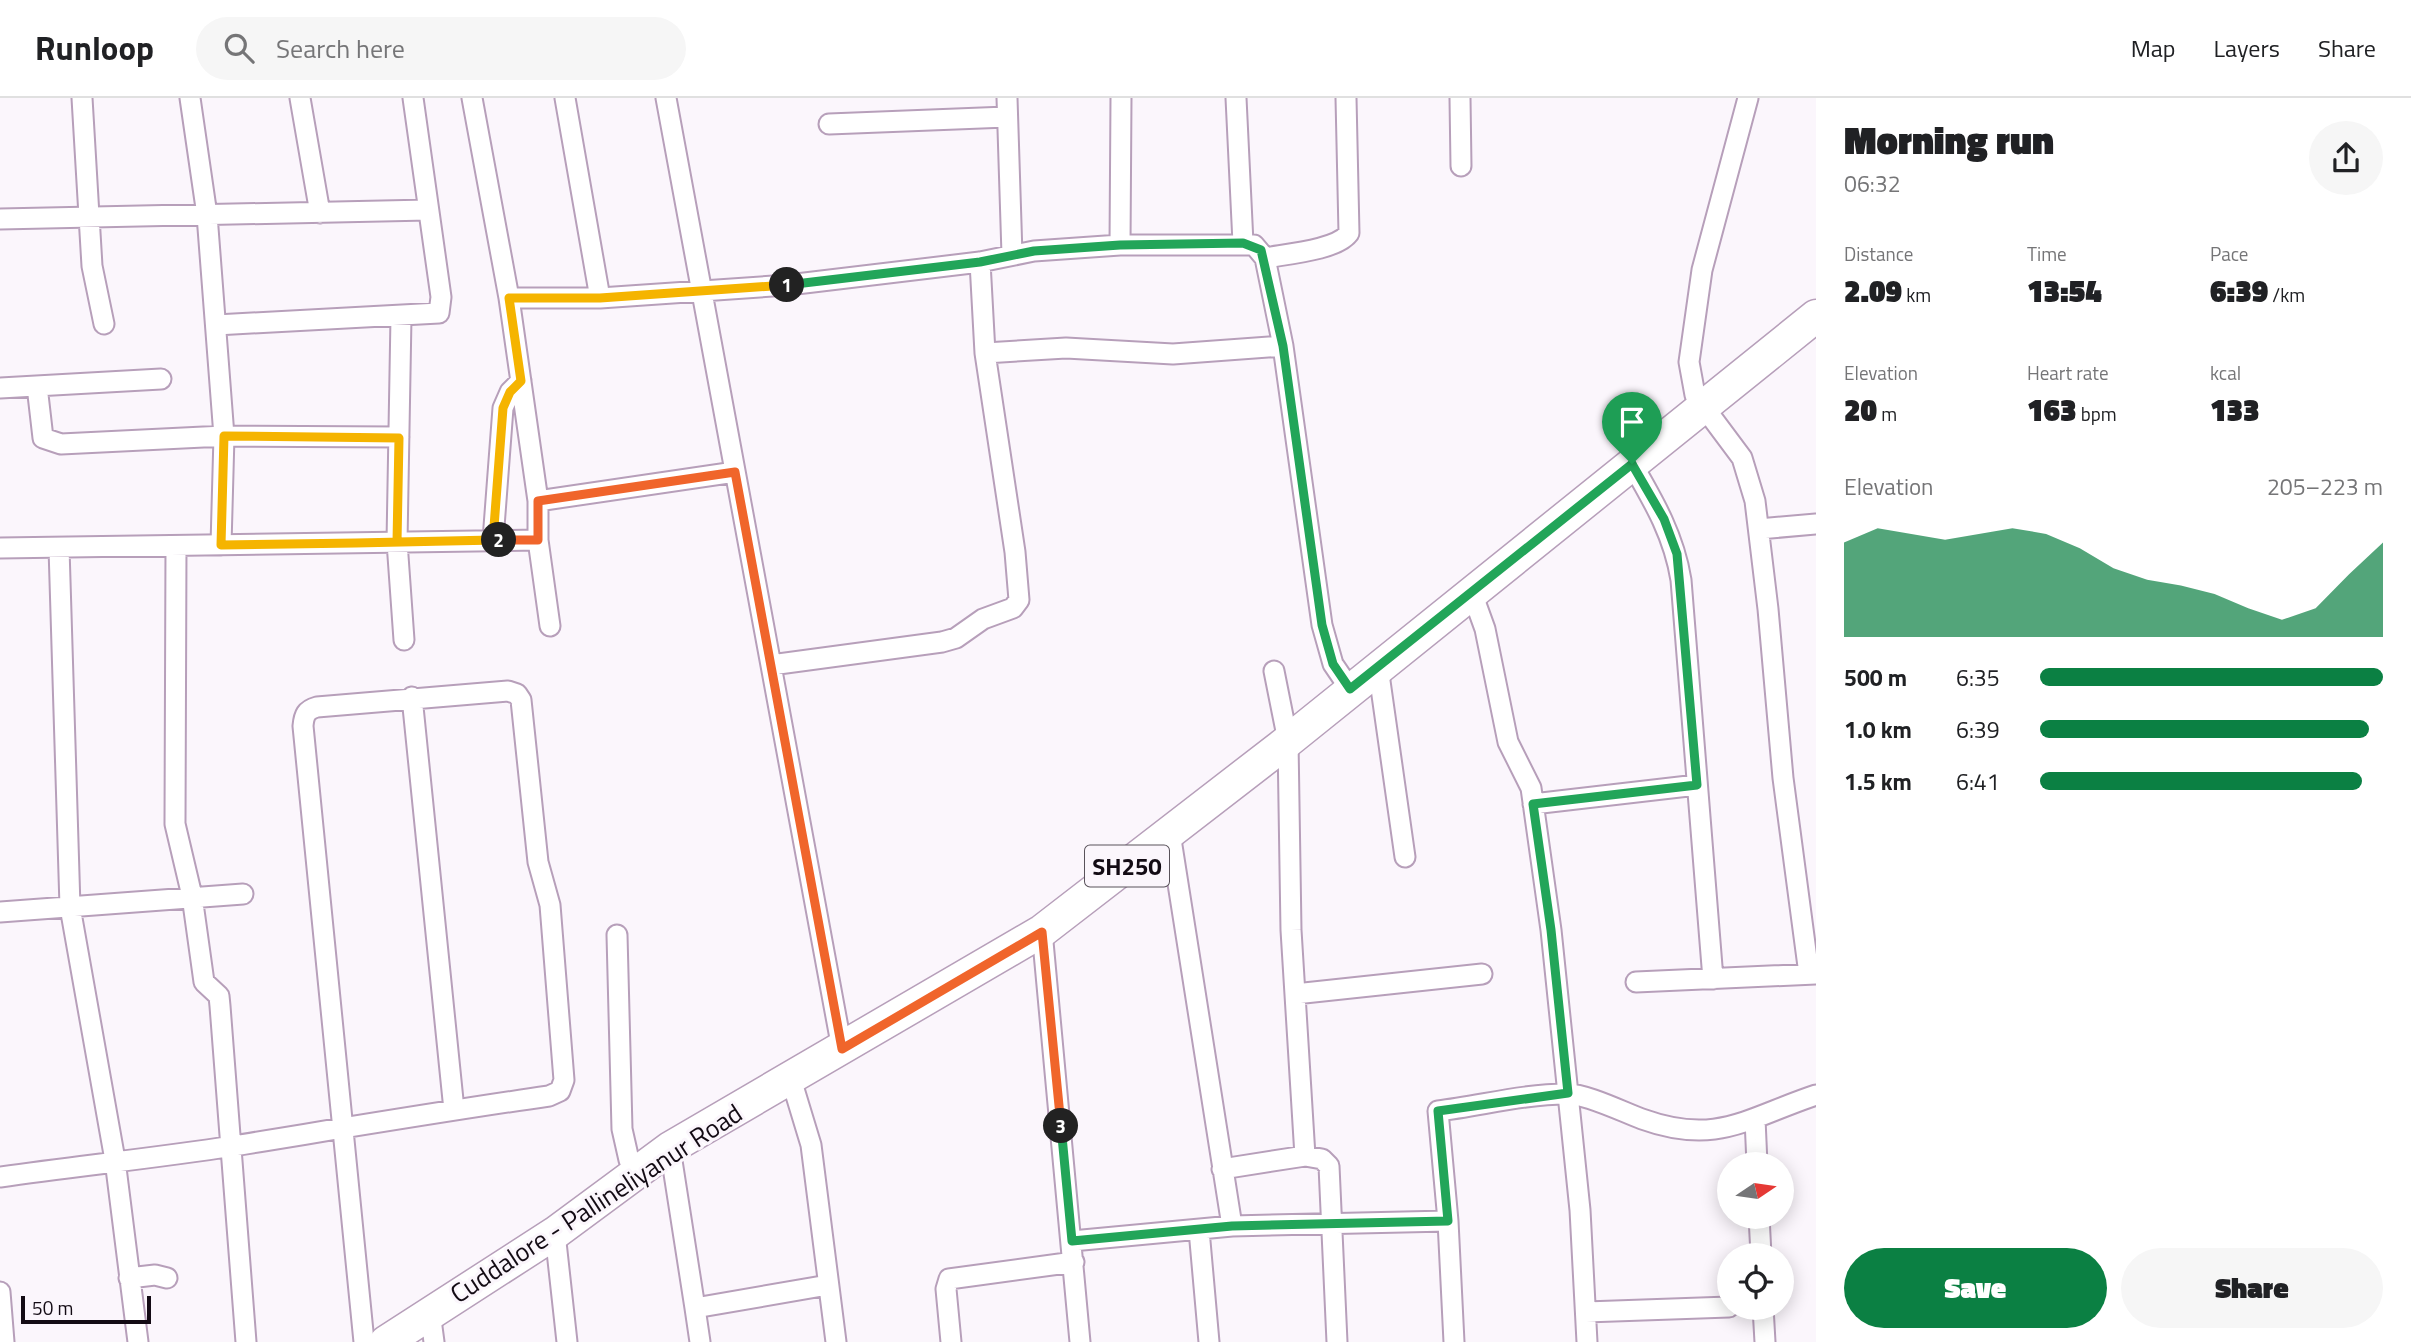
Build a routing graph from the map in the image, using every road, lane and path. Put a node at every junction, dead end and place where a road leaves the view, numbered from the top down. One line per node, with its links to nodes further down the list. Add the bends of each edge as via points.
1 (82, 98): 19 (street)
2 (190, 98): 18 (street)
3 (300, 98): 17 (street)
4 (413, 98): 16 (street)
5 (471, 98): 27 (street)
6 (565, 98): 28 (street)
7 (666, 98): 26 (street)
8 (1121, 98): 22 (street)
9 (1236, 98): 21 (street)
10 (1346, 98): 24 (street, via 1349,233 1333,244)
11 (1460, 98): 15 (street)
12 (1748, 98): 39 (street, via 1692,323 1691,373)
13 (1007, 108): 14 (street); 23 (street)
14 (830, 124)
15 (1461, 166)
16 (428, 210): 17 (street); 30 (street, via 441,307 433,316)
17 (320, 213): 18 (street)
18 (207, 215): 19 (street); 32 (street)
19 (91, 217): 20 (street); 31 (street, via 92,266)
20 (0, 219)
21 (1243, 243): 22 (street); 24 (street, via 1261,250)
22 (1120, 245): 23 (street)
23 (1012, 255): 25 (street)
24 (1265, 258): 33 (street)
25 (980, 262): 26 (street, via 844,280); 34 (street)
26 (701, 289): 28 (street); 43 (street)
27 (509, 298): 28 (street); 36 (street)
28 (600, 298)
29 (1816, 316): 39 (main road, Cuddalore - Pallineliyanur Road / SH250)
30 (401, 317): 32 (street); 41 (street)
31 (104, 324)
32 (216, 325): 40 (street)
33 (1283, 346): 34 (street, via 1172,354 1066,348); 60 (street, via 1322,625 1333,664)
34 (985, 353): 57 (street, via 1019,600 1013,608 942,642)
35 (161, 379): 37 (street)
36 (521, 381): 44 (street); 47 (street, via 503,408)
37 (37, 386): 38 (street); 40 (street, via 40,429 49,443)
38 (0, 388)
39 (1702, 408): 42 (main road, Cuddalore - Pallineliyanur Road / SH250); 46 (street, via 1742,458)
40 (224, 436): 41 (street); 50 (street)
41 (399, 438): 49 (street)
42 (1632, 464): 54 (main road, Cuddalore - Pallineliyanur Road / SH250); 63 (street, via 1664,519 1677,554)
43 (735, 472): 44 (street); 57 (street)
44 (538, 501): 48 (street)
45 (1816, 524): 46 (street)
46 (1759, 529): 74 (street, via 1783,778)
47 (493, 540): 48 (street); 49 (street)
48 (538, 540): 55 (street)
49 (397, 542): 50 (street); 56 (street)
50 (221, 545): 51 (street)
51 (176, 546): 53 (street); 68 (street, via 175,824)
52 (0, 548): 53 (street)
53 (59, 548): 69 (street)
54 (1472, 593): 58 (main road, Cuddalore - Pallineliyanur Road / SH250); 64 (street, via 1485,629 1508,742 1523,769)
55 (550, 626)
56 (404, 640)
57 (771, 665): 78 (street)
58 (1378, 667): 60 (main road, Cuddalore - Pallineliyanur Road / SH250); 66 (street)
59 (1274, 671): 62 (street)
60 (1350, 689): 62 (main road, Cuddalore - Pallineliyanur Road / SH250)
61 (412, 697): 82 (street); 82 (street, via 508,691 521,700 538,862 550,905 564,1080 560,1091); 84 (street, via 317,707 304,716)
62 (1288, 741): 65 (main road, Cuddalore - Pallineliyanur Road / SH250); 77 (street)
63 (1697, 785): 64 (street); 75 (street)
64 (1533, 804): 80 (street)
65 (1170, 833): 71 (main road, Cuddalore - Pallineliyanur Road / SH250); 90 (street)
66 (1405, 857)
67 (243, 894): 68 (street)
68 (192, 896): 69 (street); 85 (street, via 204,982 219,996)
69 (70, 907): 70 (street); 89 (street)
70 (0, 912)
71 (1042, 932): 78 (main road, Cuddalore - Pallineliyanur Road / SH250); 98 (street)
72 (617, 935): 91 (street, via 622,1129 629,1160)
73 (1482, 974): 77 (street)
74 (1813, 974): 75 (street)
75 (1713, 979): 76 (street)
76 (1636, 982)
77 (1295, 994): 88 (street)
78 (842, 1049): 79 (main road, Cuddalore - Pallineliyanur Road / SH250)
79 (791, 1079): 86 (main road, Cuddalore - Pallineliyanur Road / SH250); 102 (street, via 811,1145)
80 (1568, 1093): 83 (street, via 1663,1127 1691,1132 1720,1130); 93 (street, via 1438,1111); 106 (street)
81 (1816, 1095): 83 (street)
82 (454, 1110): 84 (street)
83 (1755, 1119): 87 (street)
84 (342, 1128): 85 (street); 112 (street)
85 (230, 1146): 89 (street); 111 (street)
86 (670, 1149): 91 (main road, Cuddalore - Pallineliyanur Road / SH250); 105 (street)
87 (1756, 1152)
88 (1305, 1156): 90 (street); 94 (street, via 1322,1159 1329,1166)
89 (115, 1160): 92 (street); 100 (street)
90 (1222, 1169): 95 (street)
91 (637, 1172): 97 (main road, Cuddalore - Pallineliyanur Road / SH250)
92 (0, 1177)
93 (1448, 1221): 94 (street); 121 (street)
94 (1331, 1223): 95 (street); 120 (street)
95 (1232, 1226): 96 (street)
96 (1199, 1230): 98 (street); 119 (street)
97 (555, 1233): 108 (main road, Cuddalore - Pallineliyanur Road / SH250); 114 (street)
98 (1072, 1241): 99 (street)
99 (1074, 1262): 117 (street, via 949,1279); 118 (street)
100 (130, 1278): 101 (street); 110 (street)
101 (167, 1278)
102 (828, 1285): 105 (street); 116 (street)
103 (0, 1292): 109 (street)
104 (1717, 1307): 106 (street)
105 (695, 1308): 115 (street)
106 (1586, 1312): 122 (street)
107 (1764, 1320): 123 (street)
108 (432, 1327): 113 (main road, Cuddalore - Pallineliyanur Road / SH250)
109 (4, 1342)
110 (138, 1342)
111 (246, 1342)
112 (364, 1342)
113 (387, 1342)
114 (567, 1342)
115 (700, 1342)
116 (836, 1342)
117 (951, 1342)
118 (1080, 1342)
119 (1209, 1342)
120 (1337, 1342)
121 (1454, 1342)
122 (1587, 1342)
123 (1765, 1342)

